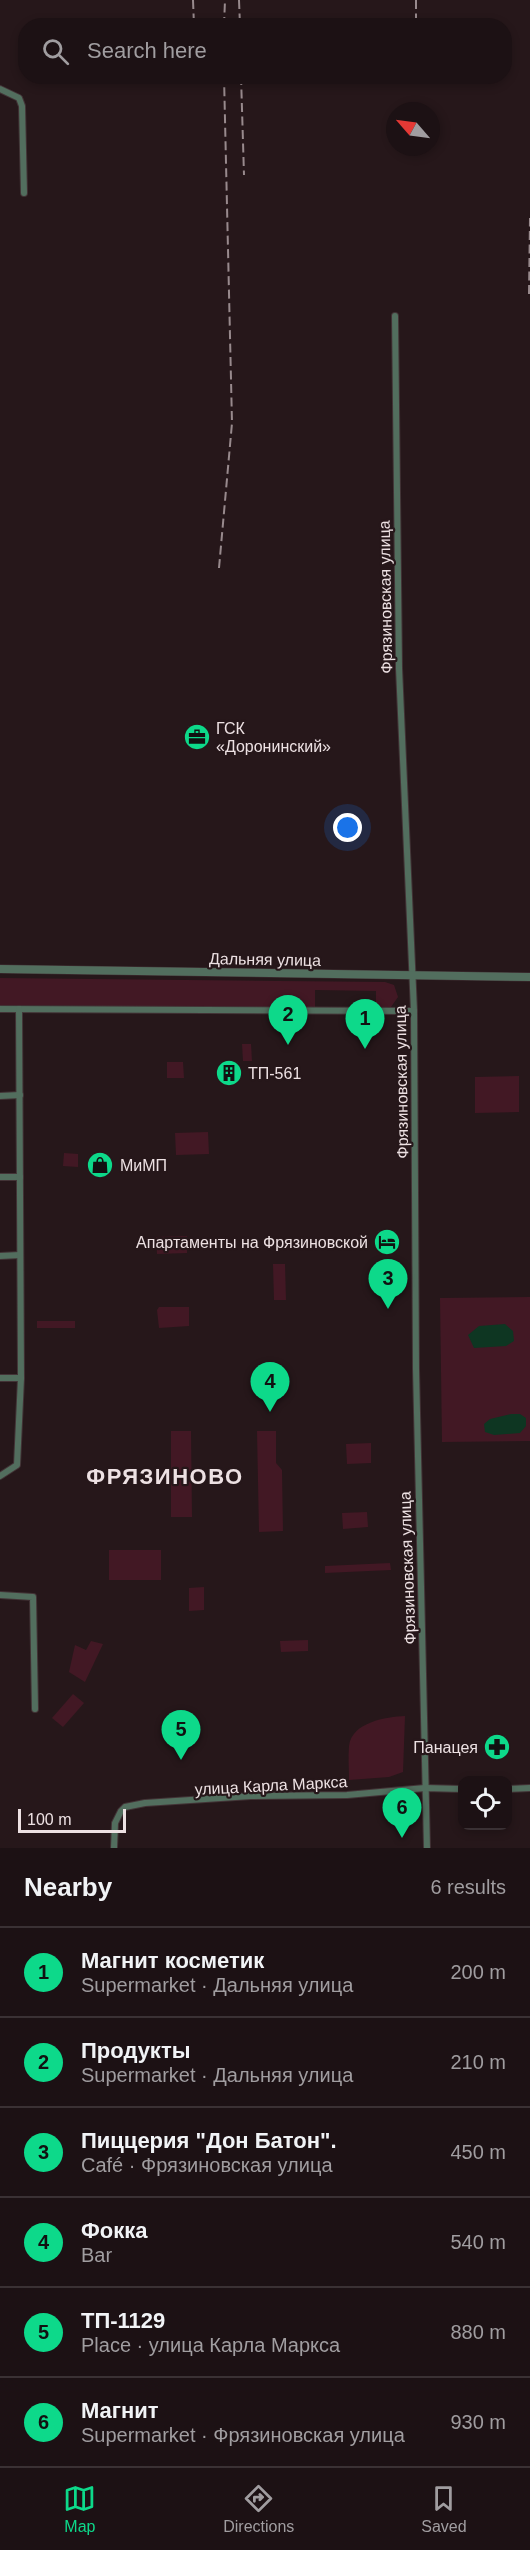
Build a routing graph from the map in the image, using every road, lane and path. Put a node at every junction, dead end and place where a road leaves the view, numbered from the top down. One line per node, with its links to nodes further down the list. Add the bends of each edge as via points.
1 (0, 89): 2 (street, via 20,98 22,106)
2 (24, 193)
3 (395, 316): 5 (street, Фрязиновская улица, via 399,668)
4 (0, 969): 5 (street, Дальняя улица)
5 (412, 975): 6 (street, Дальняя улица); 9 (street, Фрязиновская улица)
6 (530, 977)
7 (0, 1009): 8 (street)
8 (19, 1009): 9 (street); 10 (street)
9 (414, 1011): 21 (street, Фрязиновская улица, via 416,1369)
10 (20, 1095): 11 (street); 13 (street)
11 (0, 1096)
12 (0, 1177): 13 (street)
13 (20, 1177): 14 (street)
14 (20, 1255): 15 (street); 17 (street)
15 (0, 1256)
16 (0, 1378): 17 (street)
17 (21, 1378): 18 (street, via 18,1460 12,1470)
18 (0, 1476)
19 (0, 1595): 20 (street, via 33,1597)
20 (35, 1709)
21 (425, 1788): 24 (street, улица Карла Маркса); 25 (street, улица Карла Маркса, via 145,1803 125,1807 115,1823); 26 (street, Фрязиновская улица)
22 (530, 1788): 23 (street)
23 (512, 1789)
24 (458, 1790)
25 (114, 1848)
26 (427, 1848)

